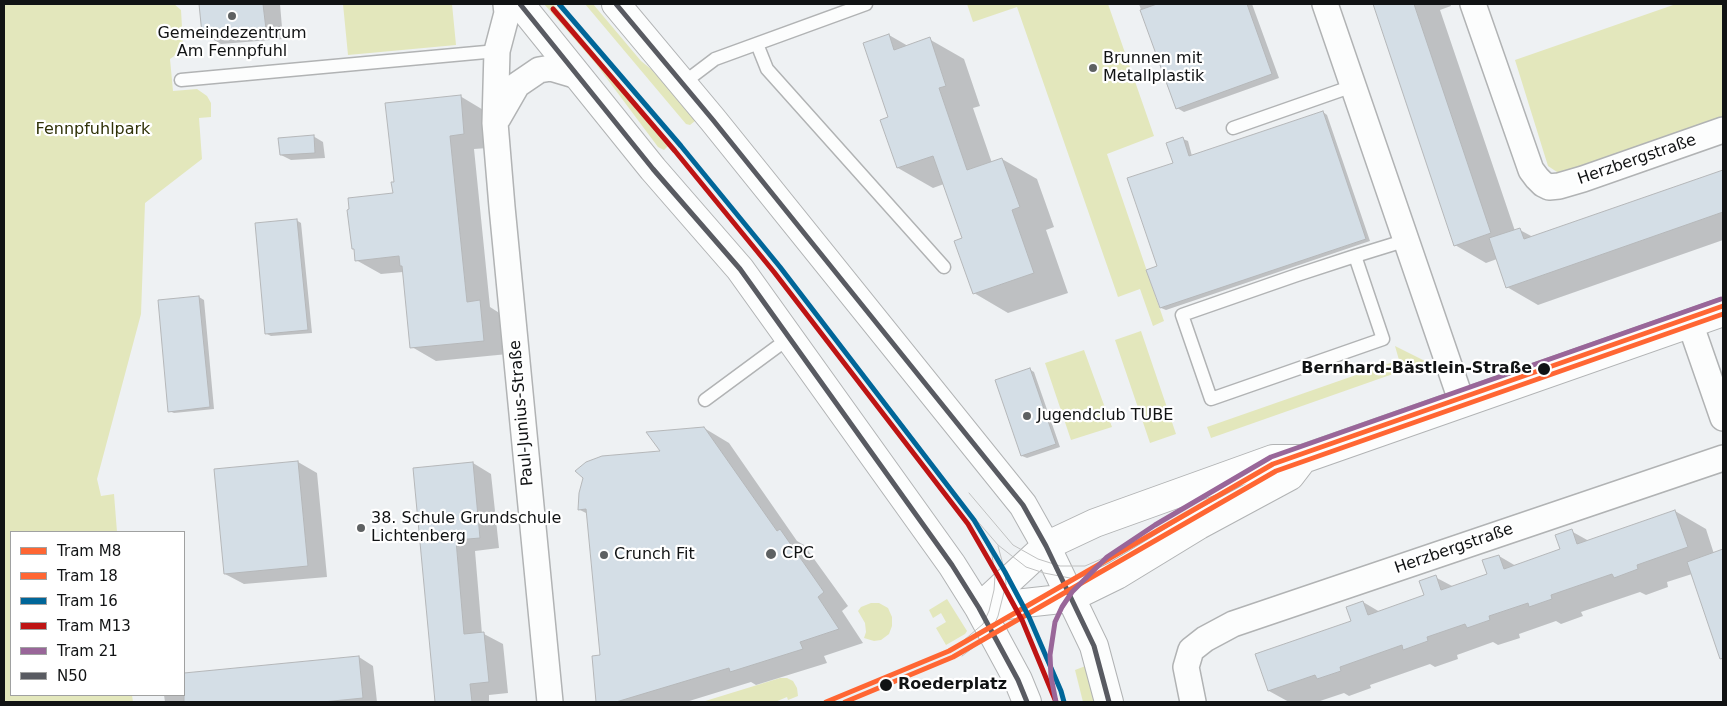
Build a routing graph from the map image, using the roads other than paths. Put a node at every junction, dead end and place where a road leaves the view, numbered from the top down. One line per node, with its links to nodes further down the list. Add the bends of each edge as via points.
1 (506, 4): 8 (street, Paul-Junius-Straße)
2 (520, 4): 9 (main road)
3 (616, 4): 11 (main road)
4 (866, 4): 7 (lane)
5 (1325, 4): 12 (street)
6 (1473, 4): 15 (street, Herzbergstraße, via 1531,170 1549,187 1582,179)
7 (757, 44): 11 (lane, via 715,59); 18 (lane, via 767,69)
8 (497, 51): 10 (lane); 13 (street, Paul-Junius-Straße)
9 (578, 76): 13 (street, via 551,68 539,70 516,85); 21 (main road, via 740,269)
10 (181, 80)
11 (682, 84): 27 (main road, via 1023,504)
12 (1354, 86): 14 (lane); 16 (street)
13 (495, 123): 30 (street, Paul-Junius-Straße)
14 (1233, 128)
15 (1723, 130)
16 (1407, 240): 17 (lane); 23 (street)
17 (1354, 256): 17 (lane, via 1383,339 1211,399 1182,315)
18 (944, 267)
19 (1723, 312): 20 (main road)
20 (1690, 323): 23 (main road); 24 (street)
21 (789, 338): 22 (lane); 29 (main road, via 944,552)
22 (705, 400)
23 (1462, 403): 26 (main road)
24 (1723, 418)
25 (1723, 458): 33 (street, Herzbergstraße, via 1233,624 1205,638 1191,650 1186,667)
26 (1302, 459): 27 (main road, via 1274,459 1158,499); 28 (main road, via 1290,476 1199,525 1117,575)
27 (1046, 546): 28 (main road); 29 (main road)
28 (1070, 598): 29 (main road); 32 (main road, via 1094,646)
29 (979, 608): 31 (main road, via 1018,680)
30 (550, 702)
31 (1026, 702)
32 (1109, 702)
33 (1193, 702)

